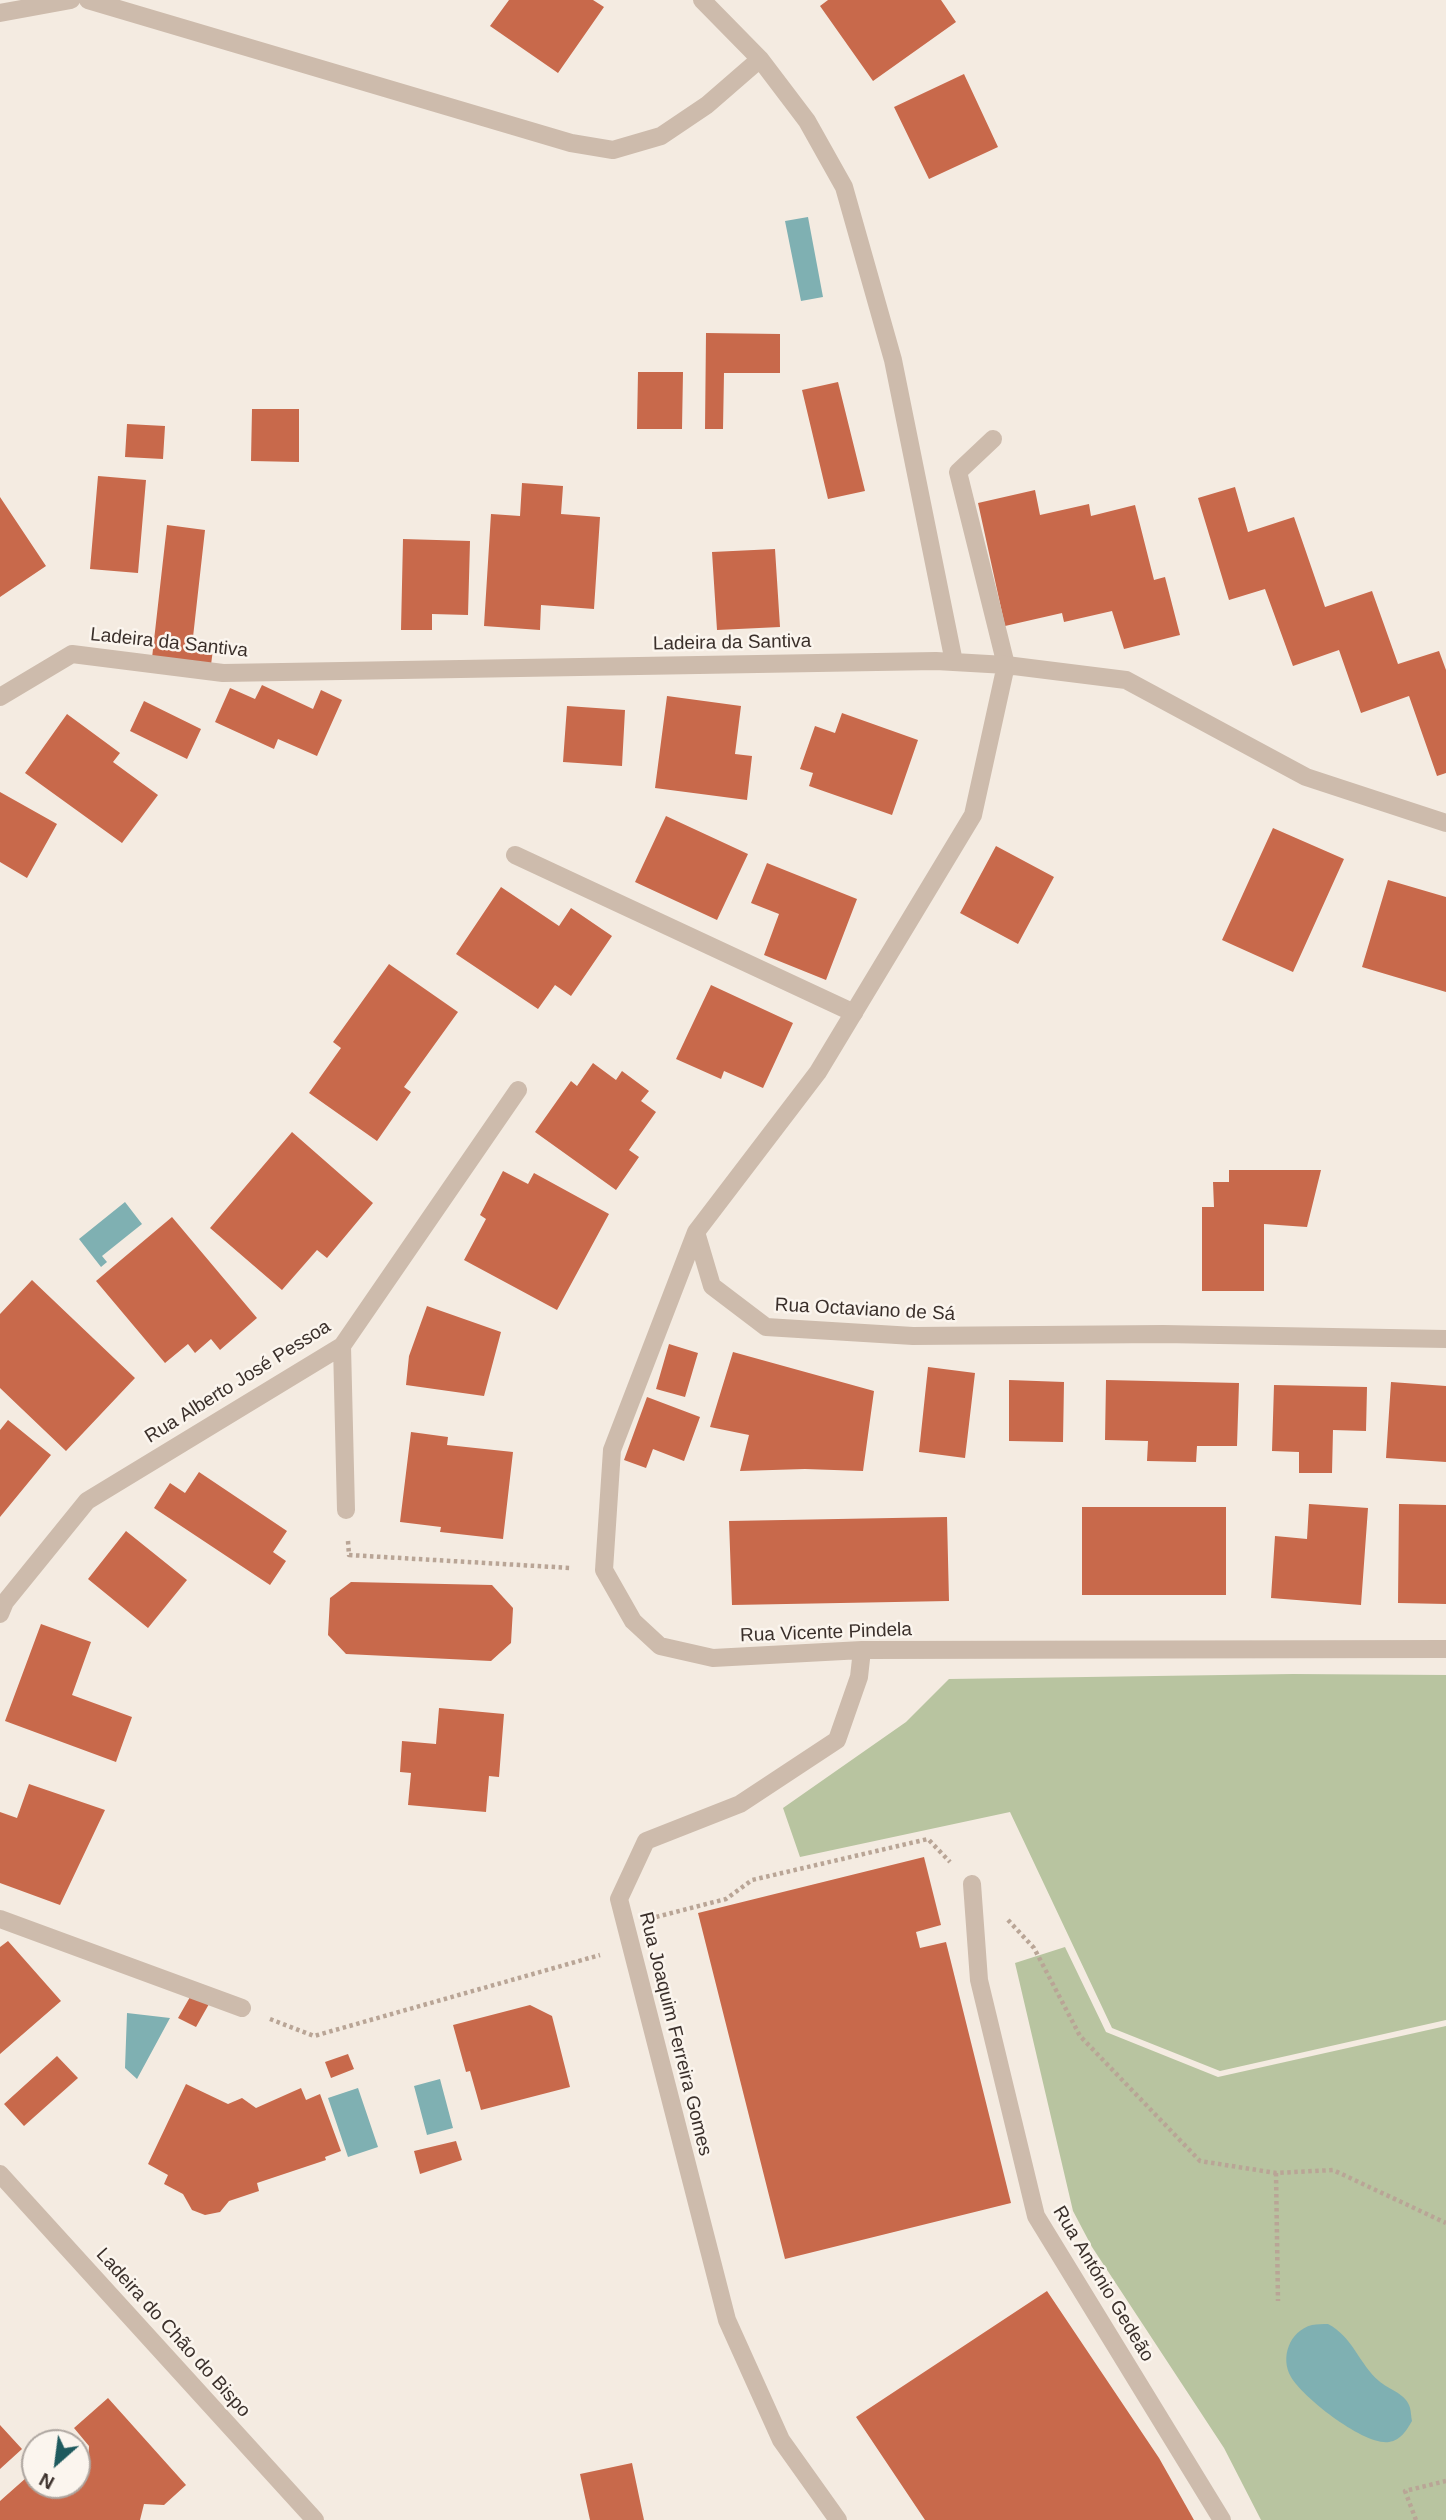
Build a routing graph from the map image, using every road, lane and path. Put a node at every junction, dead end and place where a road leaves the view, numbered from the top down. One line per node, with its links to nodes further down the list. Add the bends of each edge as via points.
1 (72, 0): 4 (street)
2 (88, 0): 5 (street, via 571,144 613,150 661,136 707,105)
3 (702, 0): 5 (street)
4 (0, 13)
5 (760, 59): 7 (street, via 807,121 844,187 893,360)
6 (993, 439): 8 (street, via 958,472)
7 (954, 662): 8 (street, Ladeira da Santiva); 9 (street, Ladeira da Santiva, via 223,673 72,654)
8 (1006, 665): 10 (street, Ladeira da Santiva, via 1125,680 1306,776); 12 (street, via 973,815)
9 (0, 697)
10 (1446, 823)
11 (514, 855): 12 (street)
12 (854, 1013): 14 (street, via 818,1072)
13 (518, 1090): 16 (street, Rua Alberto José Pessoa)
14 (696, 1232): 15 (street, Rua Octaviano de Sá, via 712,1286 766,1327 913,1336); 22 (street, Rua Vicente Pindela, via 612,1450 604,1570 633,1621 660,1646 713,1658)
15 (1446, 1339)
16 (342, 1346): 17 (street); 20 (street, Rua Alberto José Pessoa, via 87,1502)
17 (346, 1510)
18 (364, 1556): 19 (path)
19 (565, 1567)
20 (0, 1614)
21 (1446, 1649): 22 (street, Rua Vicente Pindela)
22 (862, 1650): 26 (street, Rua Joaquim Ferreira Gomes, via 859,1677 837,1740 740,1804 646,1841 619,1899)
23 (928, 1839): 26 (path, via 752,1880 726,1899)
24 (972, 1884): 29 (path, via 1034,1948 1080,2036 1200,2161); 36 (street, Rua António Gedeão, via 979,1980 1036,2216)
25 (0, 1919): 28 (street)
26 (626, 1924): 27 (street, Rua Joaquim Ferreira Gomes)
27 (631, 1946): 28 (path, via 314,2036); 35 (street, Rua Joaquim Ferreira Gomes, via 727,2320 782,2440)
28 (242, 2008)
29 (1276, 2173): 31 (path, via 1333,2170); 32 (path)
30 (0, 2174): 34 (street, Ladeira do Chão do Bispo)
31 (1446, 2223)
32 (1278, 2301)
33 (1446, 2481): 37 (path, via 1405,2491)
34 (315, 2520)
35 (838, 2520)
36 (1222, 2520)
37 (1416, 2520)

